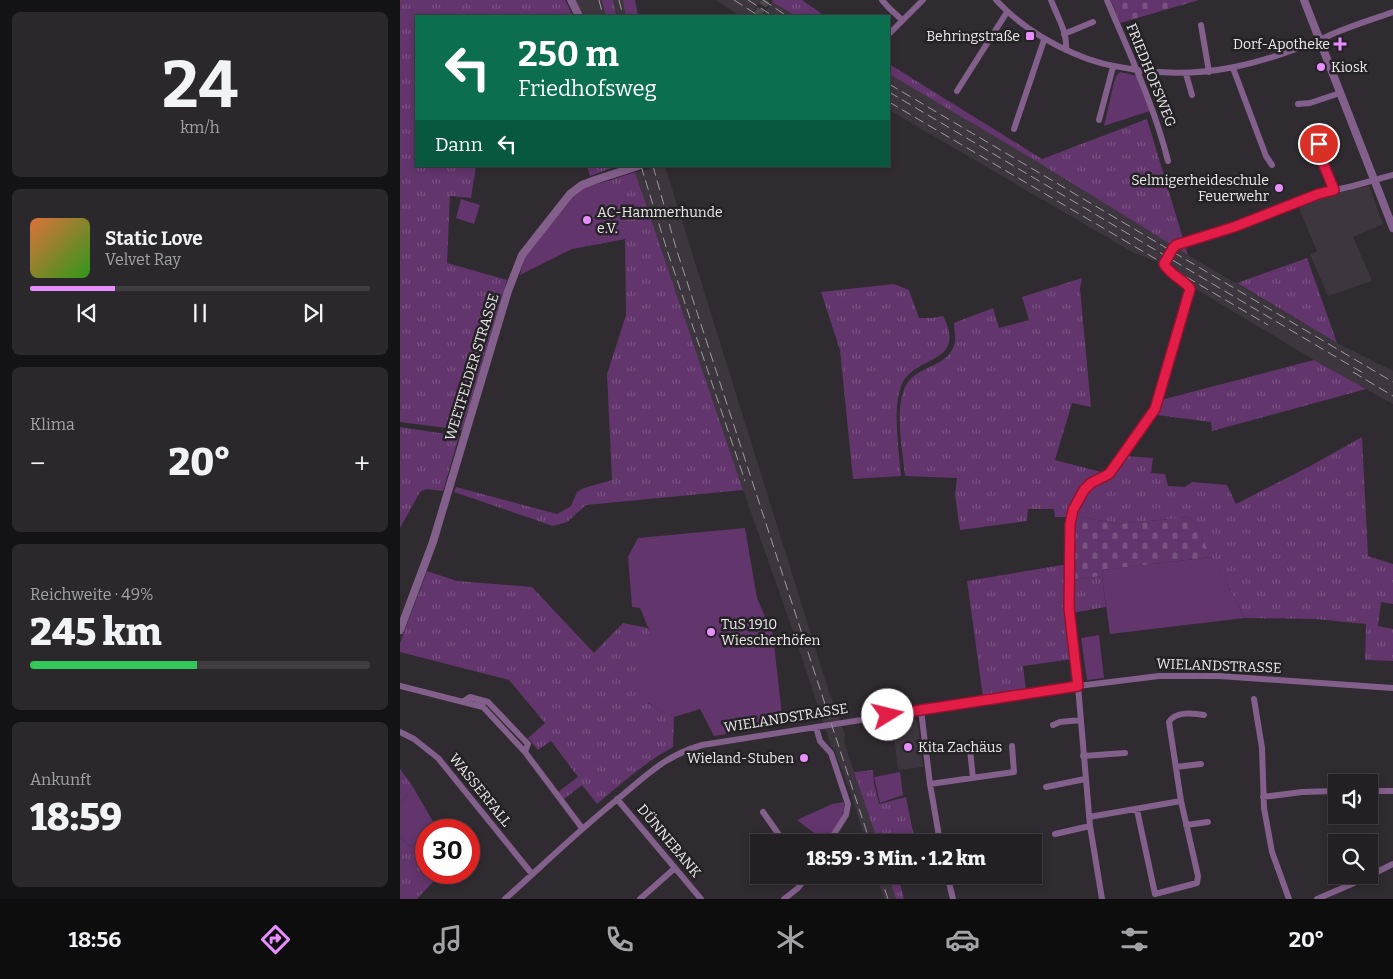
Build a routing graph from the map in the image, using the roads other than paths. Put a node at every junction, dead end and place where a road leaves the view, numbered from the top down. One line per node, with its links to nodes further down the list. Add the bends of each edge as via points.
1 (570, 0): 10 (street)
2 (882, 0): 11 (street)
3 (923, 0): 11 (street)
4 (996, 0): 8 (street)
5 (1051, 0): 15 (street)
6 (1107, 0): 21 (street, FRIEDHOFSWEG)
7 (1304, 0): 17 (street)
8 (1006, 12): 16 (street); 24 (street)
9 (1393, 12): 17 (street)
10 (578, 15)
11 (902, 20): 14 (street)
12 (1092, 22): 15 (street)
13 (1201, 25): 22 (street)
14 (890, 33)
15 (1064, 34): 18 (street)
16 (1044, 40): 18 (street); 29 (street)
17 (1319, 40): 20 (street); 25 (street)
18 (1066, 50): 19 (street)
19 (1113, 67): 21 (street); 28 (street)
20 (1233, 68): 22 (street); 32 (street)
21 (1137, 70): 23 (street); 31 (street, FRIEDHOFSWEG)
22 (1209, 72): 23 (street)
23 (1186, 74): 26 (street)
24 (957, 92)
25 (1340, 93): 27 (street); 35 (street)
26 (1192, 95)
27 (1298, 104)
28 (1099, 120)
29 (1014, 129)
30 (1319, 144): 36 (street, via 1318,151)
31 (1168, 161)
32 (1272, 166)
33 (628, 168): 38 (street, WEETFELDER STRASSE, via 574,190 522,255 425,567)
34 (1393, 174): 35 (street)
35 (1374, 181): 36 (street); 37 (street)
36 (1334, 190): 40 (street, via 1176,245 1164,264 1190,289 1155,409 1109,474 1084,490 1073,510 1070,524 1069,608)
37 (1393, 228)
38 (400, 630)
39 (400, 686): 71 (street, via 484,707 499,718)
40 (1078, 686): 41 (street, WIELANDSTRASSE, via 1176,675); 43 (street, WIELANDSTRASSE); 45 (street)
41 (1393, 688)
42 (1254, 699): 62 (street, via 1262,748)
43 (921, 710): 47 (street, WIELANDSTRASSE); 57 (street)
44 (1204, 715): 54 (street, via 1195,713 1171,718)
45 (1081, 720): 46 (street); 52 (street)
46 (1053, 725)
47 (816, 727): 63 (street, WIELANDSTRASSE, via 693,747 668,758); 73 (street, via 820,741 831,753 848,804)
48 (400, 732): 78 (street, WASSERFALL, via 426,746 438,758)
49 (1012, 746): 55 (street, via 1014,772)
50 (970, 750): 55 (street)
51 (1124, 753): 52 (street)
52 (1083, 756): 56 (street)
53 (1201, 764): 54 (street)
54 (1176, 767): 64 (street)
55 (973, 778): 57 (street)
56 (1085, 779): 58 (street); 67 (street)
57 (930, 784): 74 (street)
58 (1046, 787)
59 (1328, 791): 62 (street)
60 (1378, 791): 61 (street)
61 (1393, 791)
62 (1263, 797): 87 (street, via 1272,852)
63 (617, 799): 71 (street, WIELANDSTRASSE); 77 (street, DÜNNEBANK)
64 (1181, 801): 65 (street); 69 (street)
65 (1137, 810): 67 (street); 69 (street, via 1155,894 1197,883)
66 (763, 812): 72 (street)
67 (1089, 817): 70 (street)
68 (1208, 822): 69 (street)
69 (1186, 825)
70 (1090, 826): 75 (street); 86 (street)
71 (582, 828): 78 (street, WIELANDSTRASSE)
72 (778, 834)
73 (834, 834)
74 (939, 834)
75 (1055, 834)
76 (1393, 864): 88 (street)
77 (675, 868): 82 (street); 83 (street, DÜNNEBANK)
78 (532, 874): 81 (street, WIELANDSTRASSE)
79 (801, 884): 84 (street)
80 (949, 884): 85 (street)
81 (505, 899)
82 (640, 899)
83 (701, 899)
84 (784, 899)
85 (952, 899)
86 (1102, 899)
87 (1289, 899)
88 (1317, 899)

